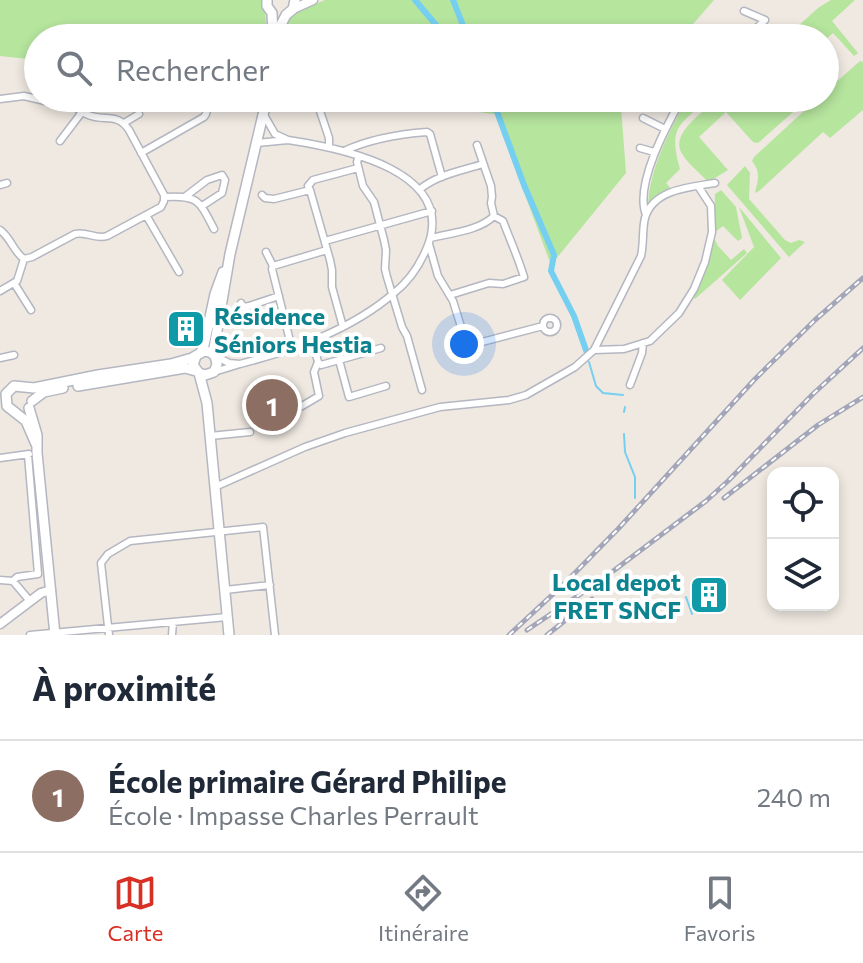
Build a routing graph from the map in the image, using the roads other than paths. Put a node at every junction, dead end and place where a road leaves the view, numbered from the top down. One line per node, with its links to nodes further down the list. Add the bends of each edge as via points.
1 (267, 0): 5 (main road)
2 (313, 0): 3 (street)
3 (291, 8): 5 (main road)
4 (744, 11): 7 (street, via 765,20)
5 (272, 13): 6 (main road)
6 (273, 24)
7 (761, 24)
8 (24, 96): 9 (street)
9 (0, 99)
10 (82, 112): 18 (street); 23 (street)
11 (206, 112): 29 (street)
12 (265, 112): 16 (main road)
13 (320, 112): 25 (street)
14 (674, 112): 19 (street)
15 (139, 114): 18 (street)
16 (264, 115): 20 (street); 21 (main road)
17 (643, 118): 19 (street)
18 (124, 123): 29 (street)
19 (665, 129): 28 (street)
20 (275, 134): 21 (street, via 266,132); 22 (street)
21 (258, 138): 22 (street); 53 (main road)
22 (288, 140): 25 (street)
23 (60, 141)
24 (477, 145): 31 (street)
25 (329, 147): 27 (street)
26 (640, 148): 28 (street)
27 (344, 151): 30 (street); 33 (street, via 393,135 427,132)
28 (654, 152): 44 (street, via 643,195)
29 (141, 153): 40 (street)
30 (359, 156): 32 (street); 37 (street, via 392,169)
31 (483, 164): 33 (street); 45 (street)
32 (358, 168): 36 (street, via 313,180); 46 (street)
33 (442, 177): 37 (street)
34 (715, 183): 35 (street)
35 (698, 186): 44 (street, via 664,194); 67 (street, via 711,206 705,262 679,313)
36 (310, 190): 38 (street, via 274,199); 49 (street)
37 (419, 190): 42 (street)
38 (262, 195)
39 (186, 196): 40 (street); 41 (street); 41 (street, via 222,175 222,193)
40 (164, 197): 43 (street, via 161,207)
41 (202, 206): 47 (street)
42 (432, 211): 46 (street); 50 (street)
43 (146, 215): 54 (street, via 102,238 80,232); 56 (street)
44 (646, 215): 70 (street, via 641,256)
45 (494, 216): 50 (street); 60 (street, via 503,221 524,277)
46 (380, 225): 49 (street); 59 (street)
47 (214, 229)
48 (0, 230): 54 (street)
49 (325, 241): 51 (street)
50 (430, 241): 59 (street, via 414,272); 60 (street, via 438,276)
51 (327, 250): 55 (street); 65 (street)
52 (266, 252): 55 (street)
53 (230, 254): 71 (main road); 73 (main road)
54 (24, 259): 57 (street)
55 (273, 266): 61 (street)
56 (179, 272)
57 (14, 283): 58 (street); 63 (street)
58 (0, 291)
59 (392, 295): 65 (street); 83 (street)
60 (450, 295): 64 (street, via 467,346)
61 (279, 296): 62 (street, via 249,306); 69 (street)
62 (241, 303)
63 (31, 310)
64 (543, 326)
65 (343, 327): 66 (street)
66 (312, 340): 69 (street); 76 (street)
67 (643, 343): 70 (street); 80 (street)
68 (381, 348): 75 (street)
69 (292, 349): 77 (street)
70 (594, 350): 92 (street, via 526,395 440,407 345,433)
71 (198, 354): 73 (main road); 78 (main road, via 193,365); 82 (main road, via 171,364)
72 (14, 355): 74 (street)
73 (214, 355): 77 (street); 79 (main road)
74 (0, 358)
75 (339, 360): 76 (street); 81 (street, via 349,397)
76 (318, 362): 87 (street, via 314,372 319,396)
77 (240, 364): 79 (street)
78 (197, 372): 79 (main road); 85 (main road); 86 (main road, via 185,368 52,390)
79 (213, 372): 85 (main road)
80 (630, 385)
81 (386, 386)
82 (25, 387): 84 (main road, via 18,386); 86 (main road)
83 (422, 390)
84 (6, 397): 86 (main road, via 23,412); 90 (main road, via 26,421)
85 (207, 403): 89 (main road)
86 (30, 404): 90 (main road)
87 (302, 406)
88 (250, 432): 89 (street)
89 (210, 436): 92 (main road)
90 (34, 450): 91 (street); 95 (street, via 38,574); 97 (main road)
91 (0, 458)
92 (215, 487): 93 (main road)
93 (219, 532): 96 (street, via 263,527); 98 (main road); 103 (street, via 130,541 102,559)
94 (0, 580): 95 (street)
95 (13, 581): 99 (street)
96 (270, 585): 98 (street); 108 (street)
97 (51, 590): 99 (street); 104 (main road)
98 (225, 590): 100 (main road)
99 (29, 600): 102 (street)
100 (227, 617): 101 (street); 107 (main road)
101 (173, 622): 103 (street); 106 (street)
102 (0, 624)
103 (108, 631): 104 (street)
104 (55, 634): 105 (street)
105 (30, 635)
106 (172, 635)
107 (229, 635)
108 (275, 635)

